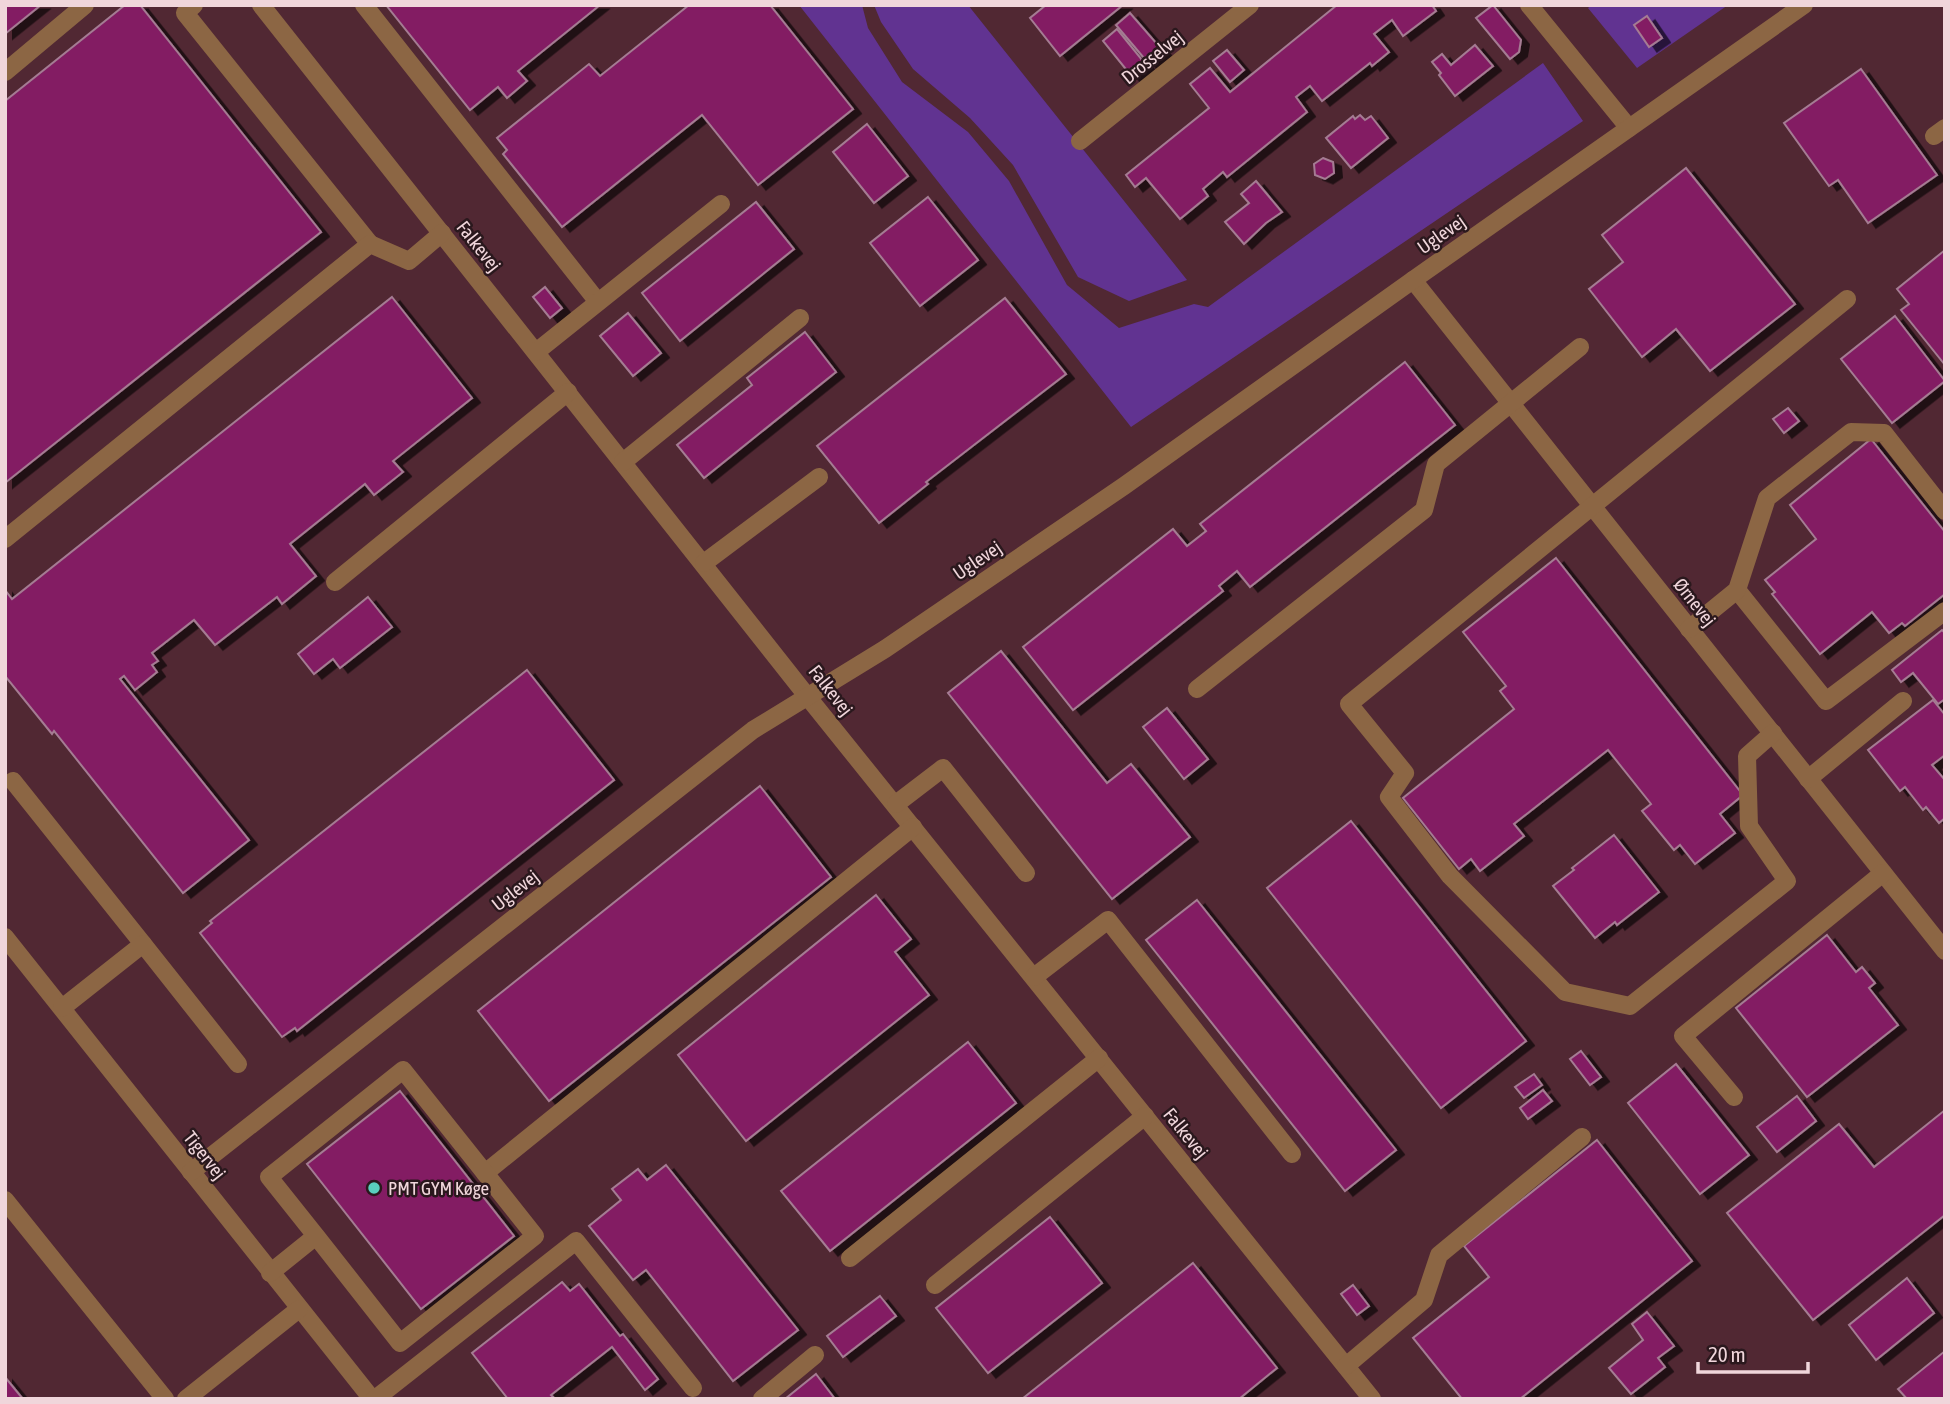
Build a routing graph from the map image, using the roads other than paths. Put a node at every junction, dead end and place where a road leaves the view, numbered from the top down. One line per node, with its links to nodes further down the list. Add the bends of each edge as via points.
1 (85, 5): 8 (street)
2 (261, 5): 12 (street, Falkevej)
3 (364, 5): 16 (street)
4 (1250, 5): 10 (street, Drosselvej)
5 (1804, 5): 9 (street, Uglevej)
6 (1533, 6): 9 (street)
7 (186, 8): 13 (street)
8 (5, 72)
9 (1629, 128): 14 (street, Uglevej)
10 (1080, 141)
11 (721, 204): 16 (street)
12 (442, 233): 13 (street, via 409,261); 19 (street, Falkevej)
13 (370, 244): 26 (street)
14 (1413, 280): 21 (street, Ørnevej); 33 (street, Uglevej, via 1112,494)
15 (1847, 299): 24 (street)
16 (598, 302): 19 (street)
17 (800, 318): 22 (street)
18 (1580, 347): 21 (street)
19 (536, 352): 20 (street, Falkevej)
20 (568, 392): 22 (street, Falkevej); 28 (street)
21 (1511, 402): 24 (street, Ørnevej); 32 (street, via 1436,464 1424,510)
22 (623, 462): 27 (street, Falkevej)
23 (819, 477): 27 (street)
24 (1592, 505): 31 (street, Ørnevej); 35 (street, via 1349,704 1405,773 1389,797 1450,876 1565,992 1630,1006 1787,881 1749,825 1747,756)
25 (1945, 511): 29 (street, via 1884,433 1851,432 1767,498)
26 (5, 539)
27 (704, 563): 33 (street, Falkevej)
28 (335, 582)
29 (1737, 590): 30 (street, via 1826,701); 31 (street)
30 (1945, 611)
31 (1689, 629): 35 (street, Ørnevej)
32 (1197, 689)
33 (807, 696): 38 (street, Falkevej); 53 (street, Uglevej, via 753,730)
34 (1903, 701): 36 (street)
35 (1773, 733): 36 (street, Ørnevej)
36 (1808, 779): 41 (street, Ørnevej)
37 (13, 781): 43 (street)
38 (896, 804): 39 (street, Falkevej); 40 (street, via 943,768)
39 (913, 827): 45 (street, Falkevej); 54 (street)
40 (1026, 873)
41 (1883, 873): 44 (street, Ørnevej); 49 (street, via 1684,1036)
42 (5, 937): 46 (street, Tigervej)
43 (144, 944): 46 (street); 48 (street)
44 (1945, 951)
45 (1034, 977): 47 (street, Falkevej); 52 (street, via 1108,920)
46 (62, 1008): 53 (street, Tigervej)
47 (1099, 1058): 50 (street, Falkevej); 57 (street)
48 (237, 1065)
49 (1734, 1097)
50 (1145, 1116): 59 (street); 62 (street, Falkevej)
51 (1582, 1137): 62 (street, via 1438,1255 1423,1300)
52 (1292, 1154)
53 (191, 1172): 58 (street, Tigervej)
54 (485, 1173): 56 (street, via 403,1070 269,1177); 56 (street, via 535,1236 400,1343)
55 (5, 1200): 64 (street)
56 (316, 1236): 58 (street)
57 (850, 1258)
58 (270, 1273): 60 (street, Tigervej)
59 (935, 1285)
60 (299, 1309): 65 (street); 66 (street, Tigervej)
61 (815, 1355): 67 (street)
62 (1346, 1366): 68 (street, Falkevej)
63 (693, 1388): 66 (street, via 576,1241)
64 (165, 1399)
65 (186, 1399)
66 (373, 1399)
67 (762, 1399)
68 (1372, 1399)

